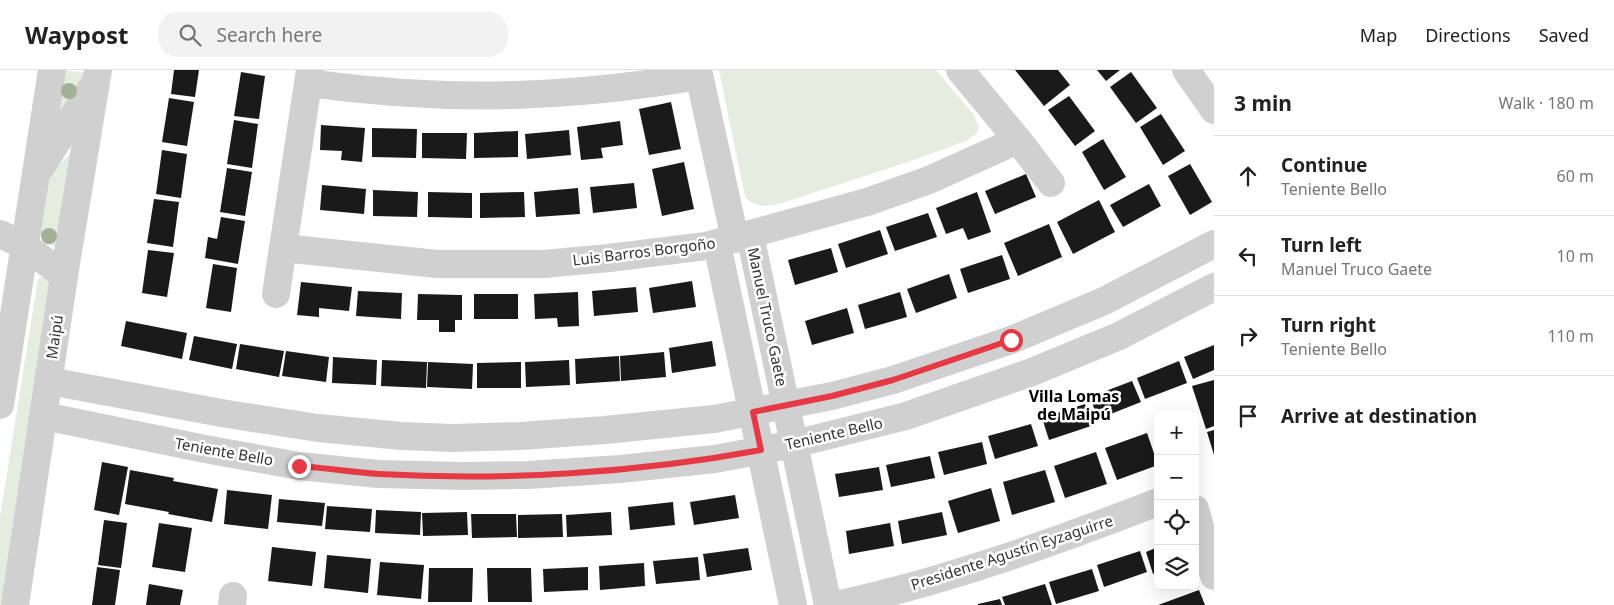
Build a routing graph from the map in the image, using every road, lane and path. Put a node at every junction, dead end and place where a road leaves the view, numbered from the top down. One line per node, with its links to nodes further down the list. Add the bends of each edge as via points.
1 (52, 70): 9 (street)
2 (960, 70): 8 (street)
3 (1186, 70): 7 (street)
4 (698, 73): 6 (street, via 613,90 513,96 405,94); 11 (street, Manuel Truco Gaete)
5 (97, 76): 9 (street); 15 (street, Maipú)
6 (309, 77): 14 (street)
7 (1214, 110)
8 (1018, 140): 10 (street); 11 (street, Luis Barros Borgoño, via 929,180 867,202)
9 (34, 177): 12 (street)
10 (1051, 182)
11 (734, 239): 14 (street, Luis Barros Borgoño, via 660,253 543,264 436,264); 20 (street, Manuel Truco Gaete); 21 (street, Manuel Truco Gaete)
12 (12, 240): 15 (street); 19 (street)
13 (1214, 244): 20 (street, via 1104,301 1011,340 893,380)
14 (283, 248): 17 (street)
15 (64, 276): 18 (street, Maipú)
16 (1214, 287): 23 (street, Teniente Bello, via 1119,336 1032,372 906,416)
17 (276, 294)
18 (49, 381): 21 (street, via 309,427 402,436 521,436 605,430); 22 (street, Maipú)
19 (0, 399)
20 (786, 406): 21 (street); 23 (street, Manuel Truco Gaete)
21 (753, 412): 24 (street, Manuel Truco Gaete)
22 (44, 416): 24 (street, Teniente Bello, via 205,449 378,474 537,474 715,459); 28 (street, Maipú)
23 (794, 444): 24 (street, Teniente Bello); 30 (street, Manuel Truco Gaete)
24 (761, 450): 29 (street, Manuel Truco Gaete)
25 (1154, 504): 31 (street, Presidente Agustín Eyzaguirre, via 1038,548 951,576)
26 (1199, 522): 27 (street)
27 (1214, 576)
28 (15, 605)
29 (793, 605)
30 (828, 605)
31 (836, 605)

